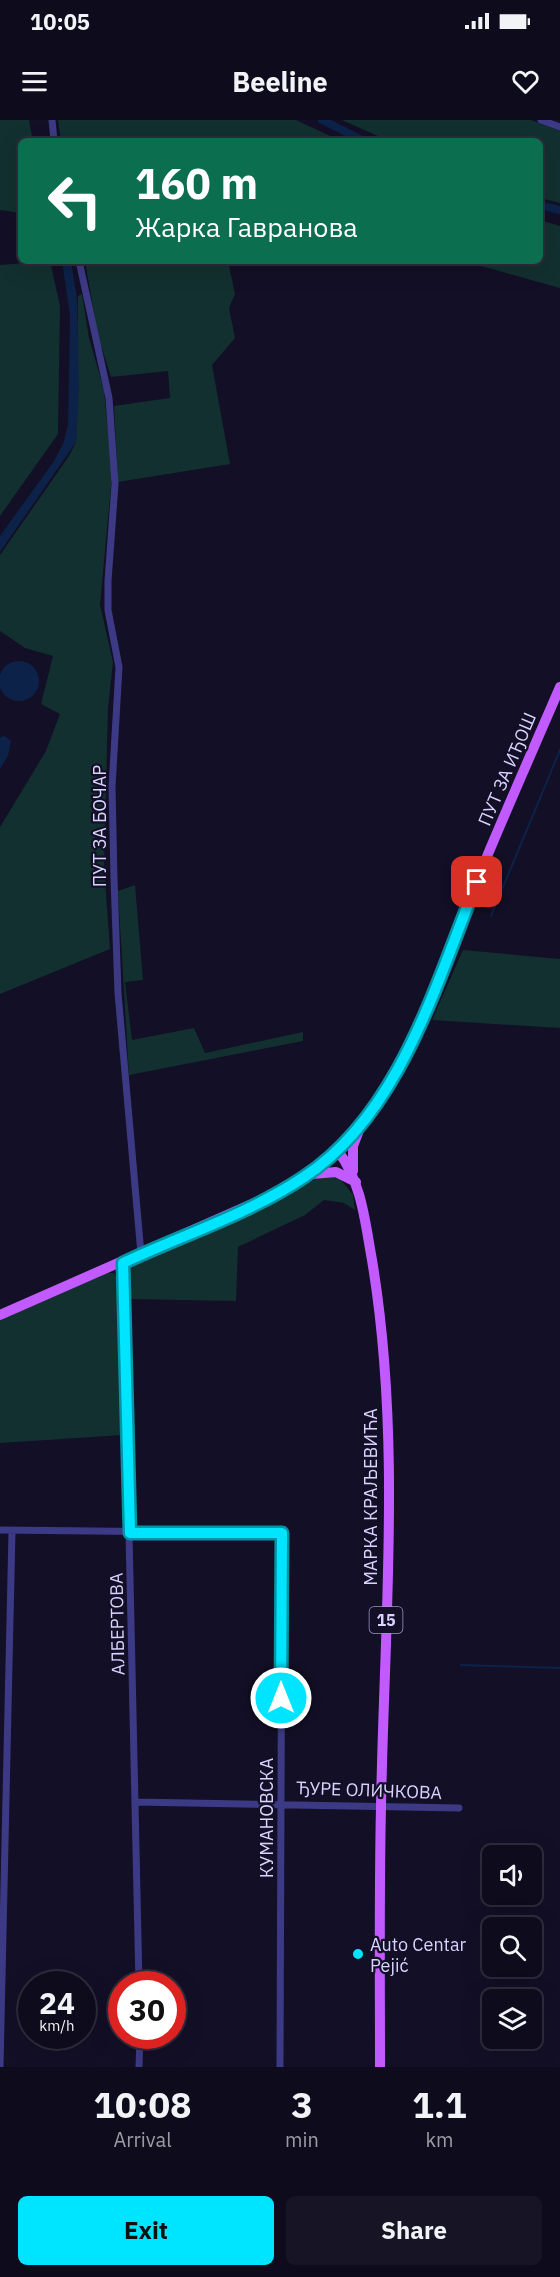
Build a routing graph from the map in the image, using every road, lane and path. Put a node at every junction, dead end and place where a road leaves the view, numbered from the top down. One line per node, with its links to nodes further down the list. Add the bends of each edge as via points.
1 (52, 120): 4 (street)
2 (541, 120): 3 (street)
3 (560, 127)
4 (54, 138)
5 (80, 264): 11 (street, ПУТ ЗА БОЧАР, via 109,398 115,484 108,610 119,667 112,787 114,878 118,993)
6 (560, 687): 7 (main road, ПУТ ЗА ИЂОШ, via 415,1031 387,1088)
7 (362, 1125): 8 (main road, ПУТ ЗА ИЂОШ); 10 (main road, via 354,1146)
8 (338, 1151): 9 (main road, ПУТ ЗА ИЂОШ); 10 (main road, МАРКА КРАЉЕВИЋА / 15)
9 (306, 1176): 10 (main road, via 327,1171); 11 (main road, via 253,1205)
10 (355, 1180): 20 (main road, МАРКА КРАЉЕВИЋА / 15, via 363,1205 381,1316 386,1397)
11 (141, 1254): 12 (main road)
12 (123, 1263): 13 (main road); 16 (street, АЛБЕРТОВА)
13 (0, 1315)
14 (0, 1530): 15 (street)
15 (12, 1531): 16 (street); 17 (street)
16 (130, 1533): 18 (street, АЛБЕРТОВА); 19 (street, КУМАНОВСКА, via 282,1533)
17 (4, 1774): 22 (street)
18 (135, 1802): 19 (street, ЂУРЕ ОЛИЧКОВА); 24 (street, АЛБЕРТОВА)
19 (281, 1803): 20 (street, ЂУРЕ ОЛИЧКОВА); 29 (street, КУМАНОВСКА)
20 (381, 1806): 21 (street, ЂУРЕ ОЛИЧКОВА); 30 (main road, МАРКА КРАЉЕВИЋА / 15)
21 (459, 1808)
22 (2, 1846): 23 (street)
23 (2, 1920): 25 (street)
24 (139, 1971)
25 (1, 1991): 27 (street)
26 (140, 2049): 28 (street)
27 (0, 2066)
28 (139, 2067)
29 (280, 2067)
30 (380, 2067)

